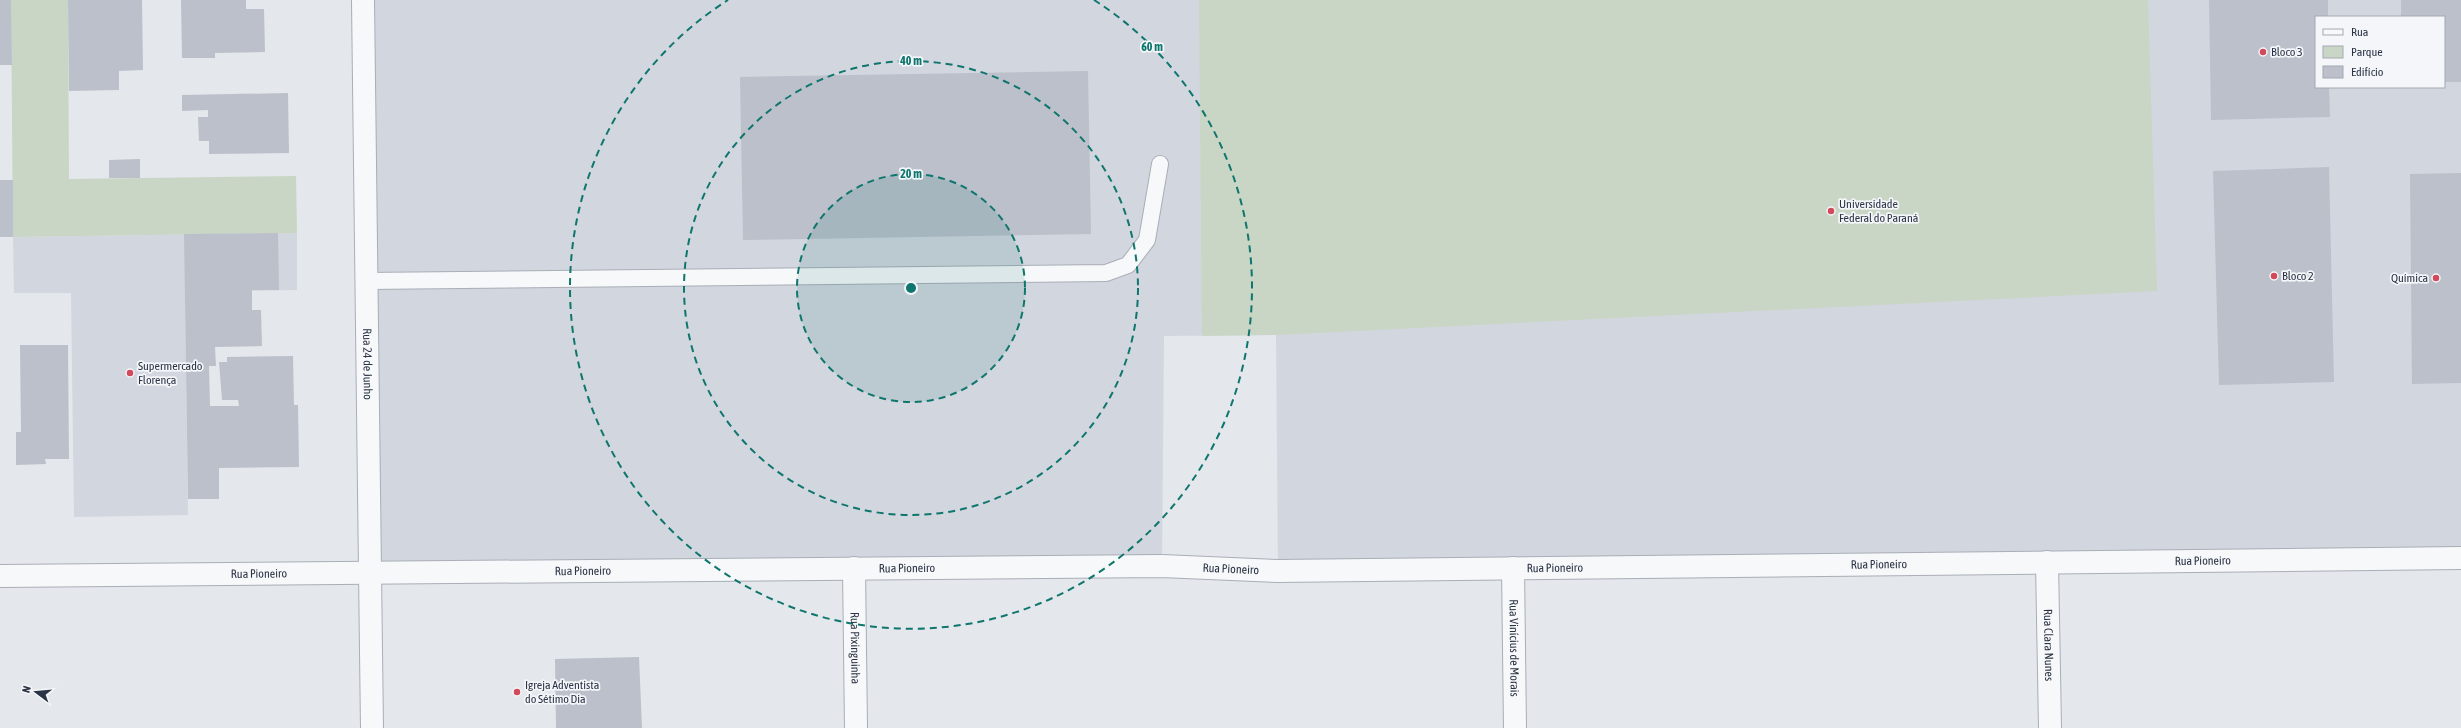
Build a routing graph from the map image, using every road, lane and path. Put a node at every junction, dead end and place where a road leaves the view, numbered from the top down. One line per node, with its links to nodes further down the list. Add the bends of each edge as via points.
1 (363, 0): 3 (street, Rua 24 de Junho)
2 (1160, 164): 3 (lane, via 1147,240 1128,265 1106,273)
3 (366, 281): 8 (street, Rua 24 de Junho)
4 (2461, 558): 5 (street, Rua Pioneiro)
5 (2047, 562): 7 (street, Rua Pioneiro); 13 (street, Rua Clara Nunes)
6 (854, 568): 7 (street, Rua Pioneiro, via 1162,566 1278,571); 8 (street, Rua Pioneiro); 11 (street, Rua Pixinguinha)
7 (1513, 568): 12 (street, Rua Vinícius de Morais)
8 (370, 572): 9 (street, Rua Pioneiro); 10 (street, Rua 24 de Junho)
9 (0, 576)
10 (372, 728)
11 (856, 728)
12 (1515, 728)
13 (2050, 728)

